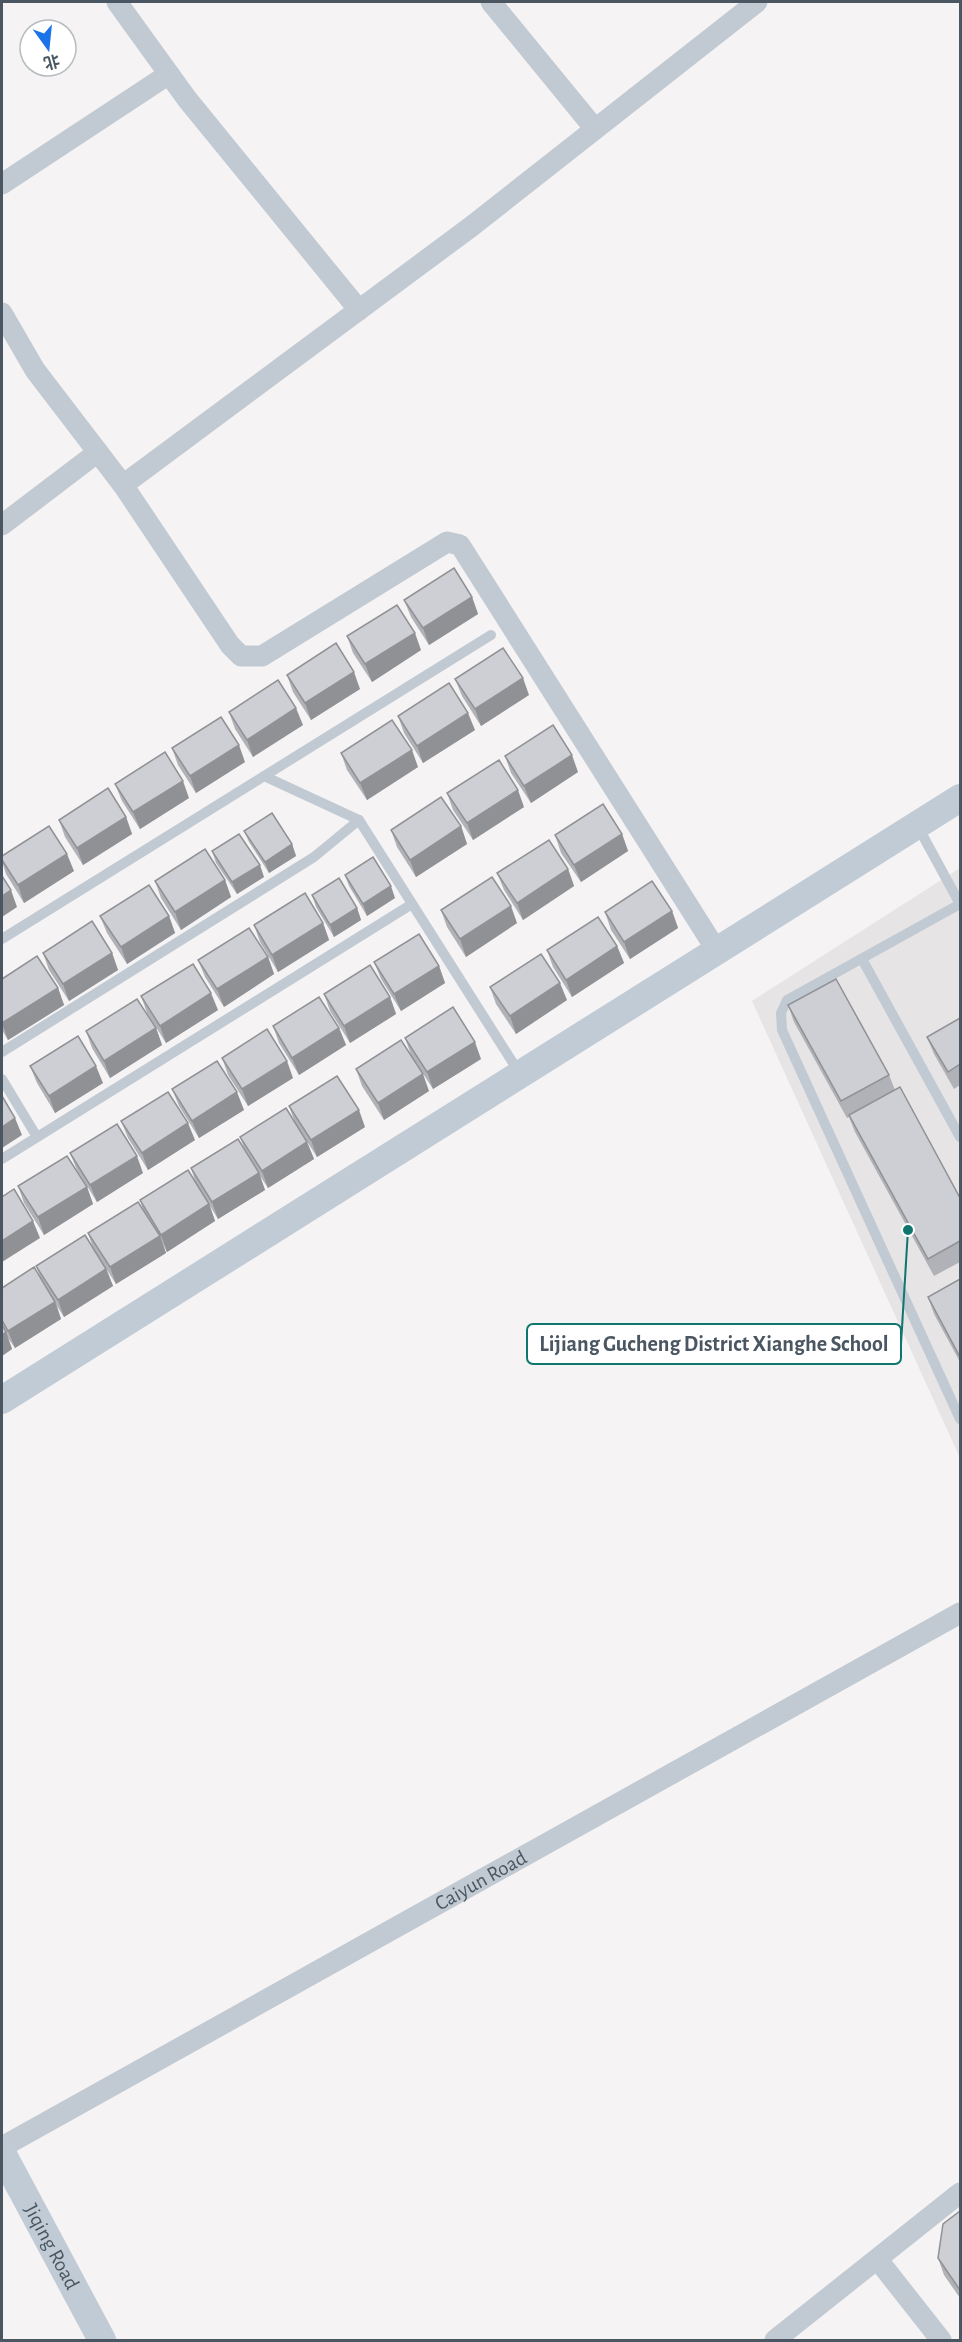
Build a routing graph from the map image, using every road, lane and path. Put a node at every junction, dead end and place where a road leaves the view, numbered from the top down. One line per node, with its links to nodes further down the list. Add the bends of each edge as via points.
1 (117, 2): 4 (street)
2 (491, 2): 5 (street)
3 (757, 2): 5 (street)
4 (169, 74): 6 (street); 7 (street)
5 (595, 129): 7 (street)
6 (2, 184)
7 (359, 310): 10 (street)
8 (2, 313): 9 (street, via 35,370)
9 (98, 452): 10 (street); 11 (street)
10 (123, 485): 20 (street, via 230,645 249,658 267,653 447,542 460,545)
11 (2, 525)
12 (491, 635): 13 (lane)
13 (264, 776): 15 (lane); 19 (lane)
14 (960, 798): 16 (street)
15 (359, 820): 17 (lane); 22 (lane, via 314,857)
16 (917, 825): 18 (lane); 20 (street)
17 (412, 904): 23 (lane); 25 (lane)
18 (960, 904): 21 (lane)
19 (2, 939)
20 (717, 951): 23 (street)
21 (862, 959): 26 (lane); 29 (lane, via 787,1000 781,1013 782,1030)
22 (2, 1052)
23 (520, 1074): 28 (street)
24 (2, 1080): 25 (lane)
25 (37, 1137): 27 (lane)
26 (960, 1137)
27 (2, 1159)
28 (2, 1400)
29 (960, 1419)
30 (960, 1613): 31 (street, Caiyun Road)
31 (2, 2147)
32 (2, 2153): 35 (street, Jiqing Road)
33 (960, 2193): 34 (street)
34 (878, 2260): 36 (street); 37 (street)
35 (102, 2340)
36 (776, 2340)
37 (941, 2340)

